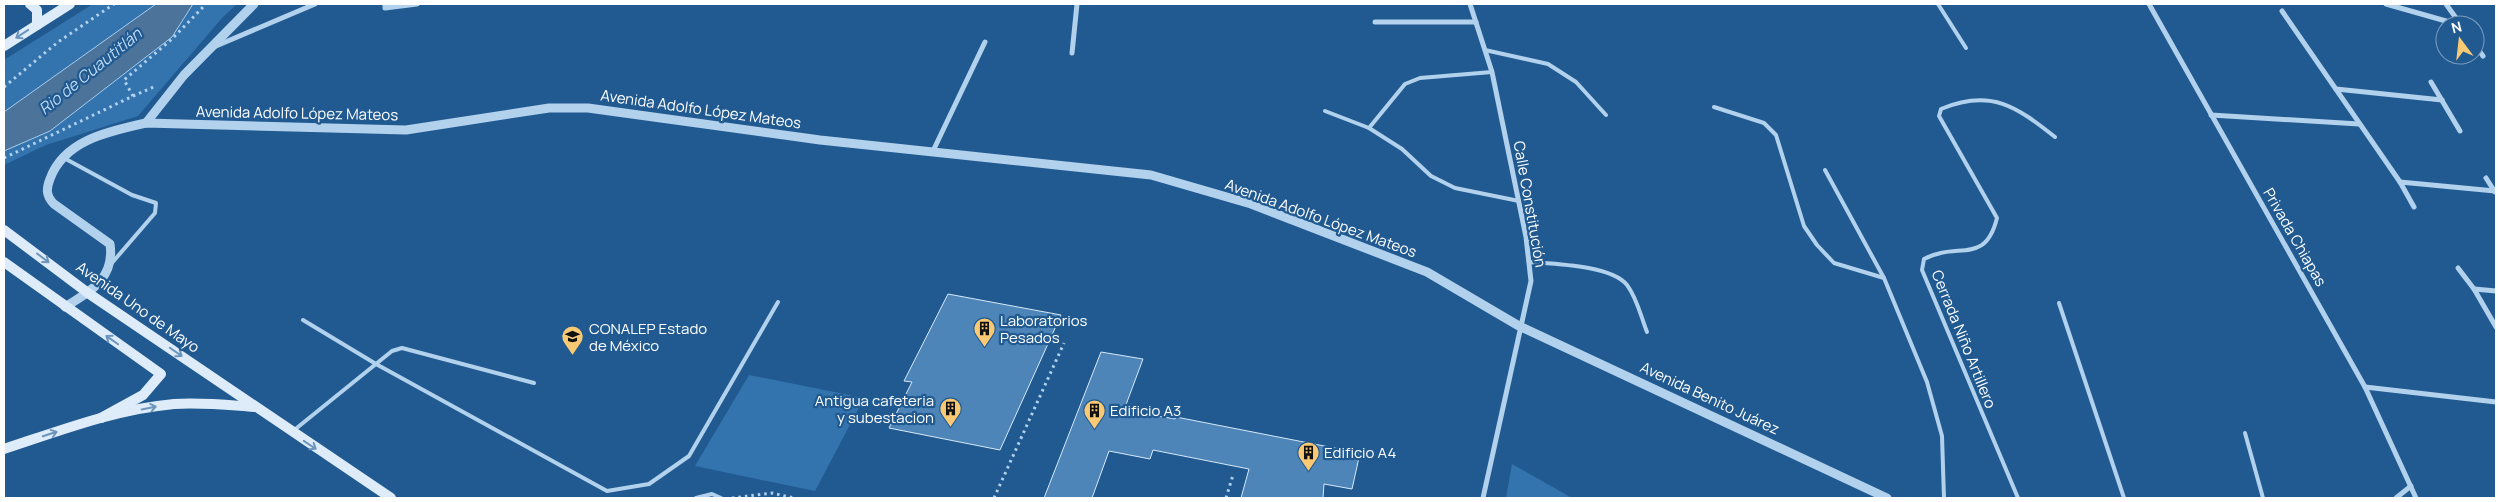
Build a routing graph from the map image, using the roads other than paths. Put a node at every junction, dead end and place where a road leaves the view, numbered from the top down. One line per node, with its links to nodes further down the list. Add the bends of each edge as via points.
1 (30, 4): 18 (main road, via 38,10)
2 (70, 4): 18 (main road)
3 (254, 4): 22 (street)
4 (315, 4): 22 (street)
5 (417, 4): 12 (street)
6 (1076, 4): 24 (street)
7 (1470, 4): 17 (street, Calle Constitución)
8 (1938, 4): 21 (lane)
9 (2149, 4): 31 (street, Privada Chiapas)
10 (2386, 4): 15 (street)
11 (2446, 4): 14 (street)
12 (385, 6)
13 (2282, 11): 27 (street)
14 (2454, 15)
15 (2435, 18)
16 (1375, 22): 17 (street)
17 (1476, 22): 23 (street, Calle Constitución)
18 (37, 24): 20 (main road, one-way to 20)
19 (984, 42): 38 (street)
20 (4, 46)
21 (1966, 48)
22 (209, 49): 33 (street)
23 (1485, 50): 25 (street, Calle Constitución); 32 (lane, via 1548,64 1576,82)
24 (1072, 53)
25 (1492, 72): 35 (lane, via 1420,78 1405,84); 44 (street, Calle Constitución)
26 (2431, 82): 28 (street)
27 (2336, 89): 28 (street); 34 (street)
28 (2442, 100): 36 (street)
29 (1714, 107): 51 (lane, via 1764,123 1776,136 1804,226 1817,245 1834,262)
30 (1325, 111): 35 (lane)
31 (2211, 115): 34 (street); 64 (street, Privada Chiapas)
32 (1606, 116)
33 (146, 124): 38 (street, Avenida Adolfo López Mateos, via 406,130 548,108 588,108 820,140); 39 (street, Avenida Adolfo López Mateos, via 114,130 85,142)
34 (2359, 124): 42 (street)
35 (1369, 128): 44 (lane, via 1402,149 1431,176 1455,188)
36 (2460, 131)
37 (2055, 137): 78 (lane, Cerrada Niño Artillero, via 2008,104 1955,102 1941,108 1940,116 1997,218 1995,232 1989,242 1972,251 1933,252 1924,259 1922,270)
38 (933, 151): 59 (street, Avenida Adolfo López Mateos, via 1151,175 1251,204 1427,272)
39 (62, 157): 49 (street, Avenida Adolfo López Mateos, via 51,173 46,190 51,202 110,244); 49 (lane, via 132,195 156,203 155,213)
40 (1825, 170): 51 (lane)
41 (2486, 178): 43 (street)
42 (2400, 182): 43 (street); 45 (street)
43 (2496, 192)
44 (1519, 201): 48 (street, Calle Constitución)
45 (2414, 207)
46 (4, 230): 54 (main road, Avenida Uno de Mayo, one-way to 54)
47 (4, 262): 57 (main road)
48 (1529, 262): 59 (street, Calle Constitución, via 1531,281); 61 (lane, via 1607,273 1622,279 1631,291)
49 (111, 264): 54 (street, via 107,276)
50 (2458, 268): 52 (street)
51 (1884, 278): 77 (lane, via 1927,382 1942,436)
52 (2474, 289): 53 (street); 60 (street)
53 (2496, 291)
54 (88, 292): 57 (street); 66 (main road, Avenida Uno de Mayo, one-way to 66)
55 (778, 302): 62 (lane, via 689,456 649,484 607,491)
56 (2059, 303): 79 (lane)
57 (65, 307): 67 (main road, one-way to 57, via 155,387 161,374)
58 (303, 320): 62 (lane)
59 (1519, 326): 75 (street, Calle Constitución); 76 (street, Avenida Benito Juárez)
60 (2496, 327)
61 (1647, 332)
62 (376, 364): 63 (lane, via 392,351 402,348); 68 (lane)
63 (534, 383)
64 (2366, 387): 65 (street); 71 (street, Privada Chiapas)
65 (2496, 402)
66 (256, 408): 67 (main road, one-way to 66, via 196,402); 68 (main road, Avenida Uno de Mayo)
67 (101, 418): 70 (main road, one-way to 67)
68 (292, 432): 72 (main road, Avenida Uno de Mayo, one-way to 72)
69 (2245, 433): 80 (lane)
70 (4, 449)
71 (2411, 486): 81 (street); 82 (street, Privada Chiapas)
72 (391, 498)
73 (696, 498): 74 (lane, via 712,494)
74 (721, 498)
75 (1483, 498)
76 (1887, 498)
77 (1944, 498)
78 (2018, 498)
79 (2124, 498)
80 (2263, 498)
81 (2396, 498)
82 (2416, 498)

